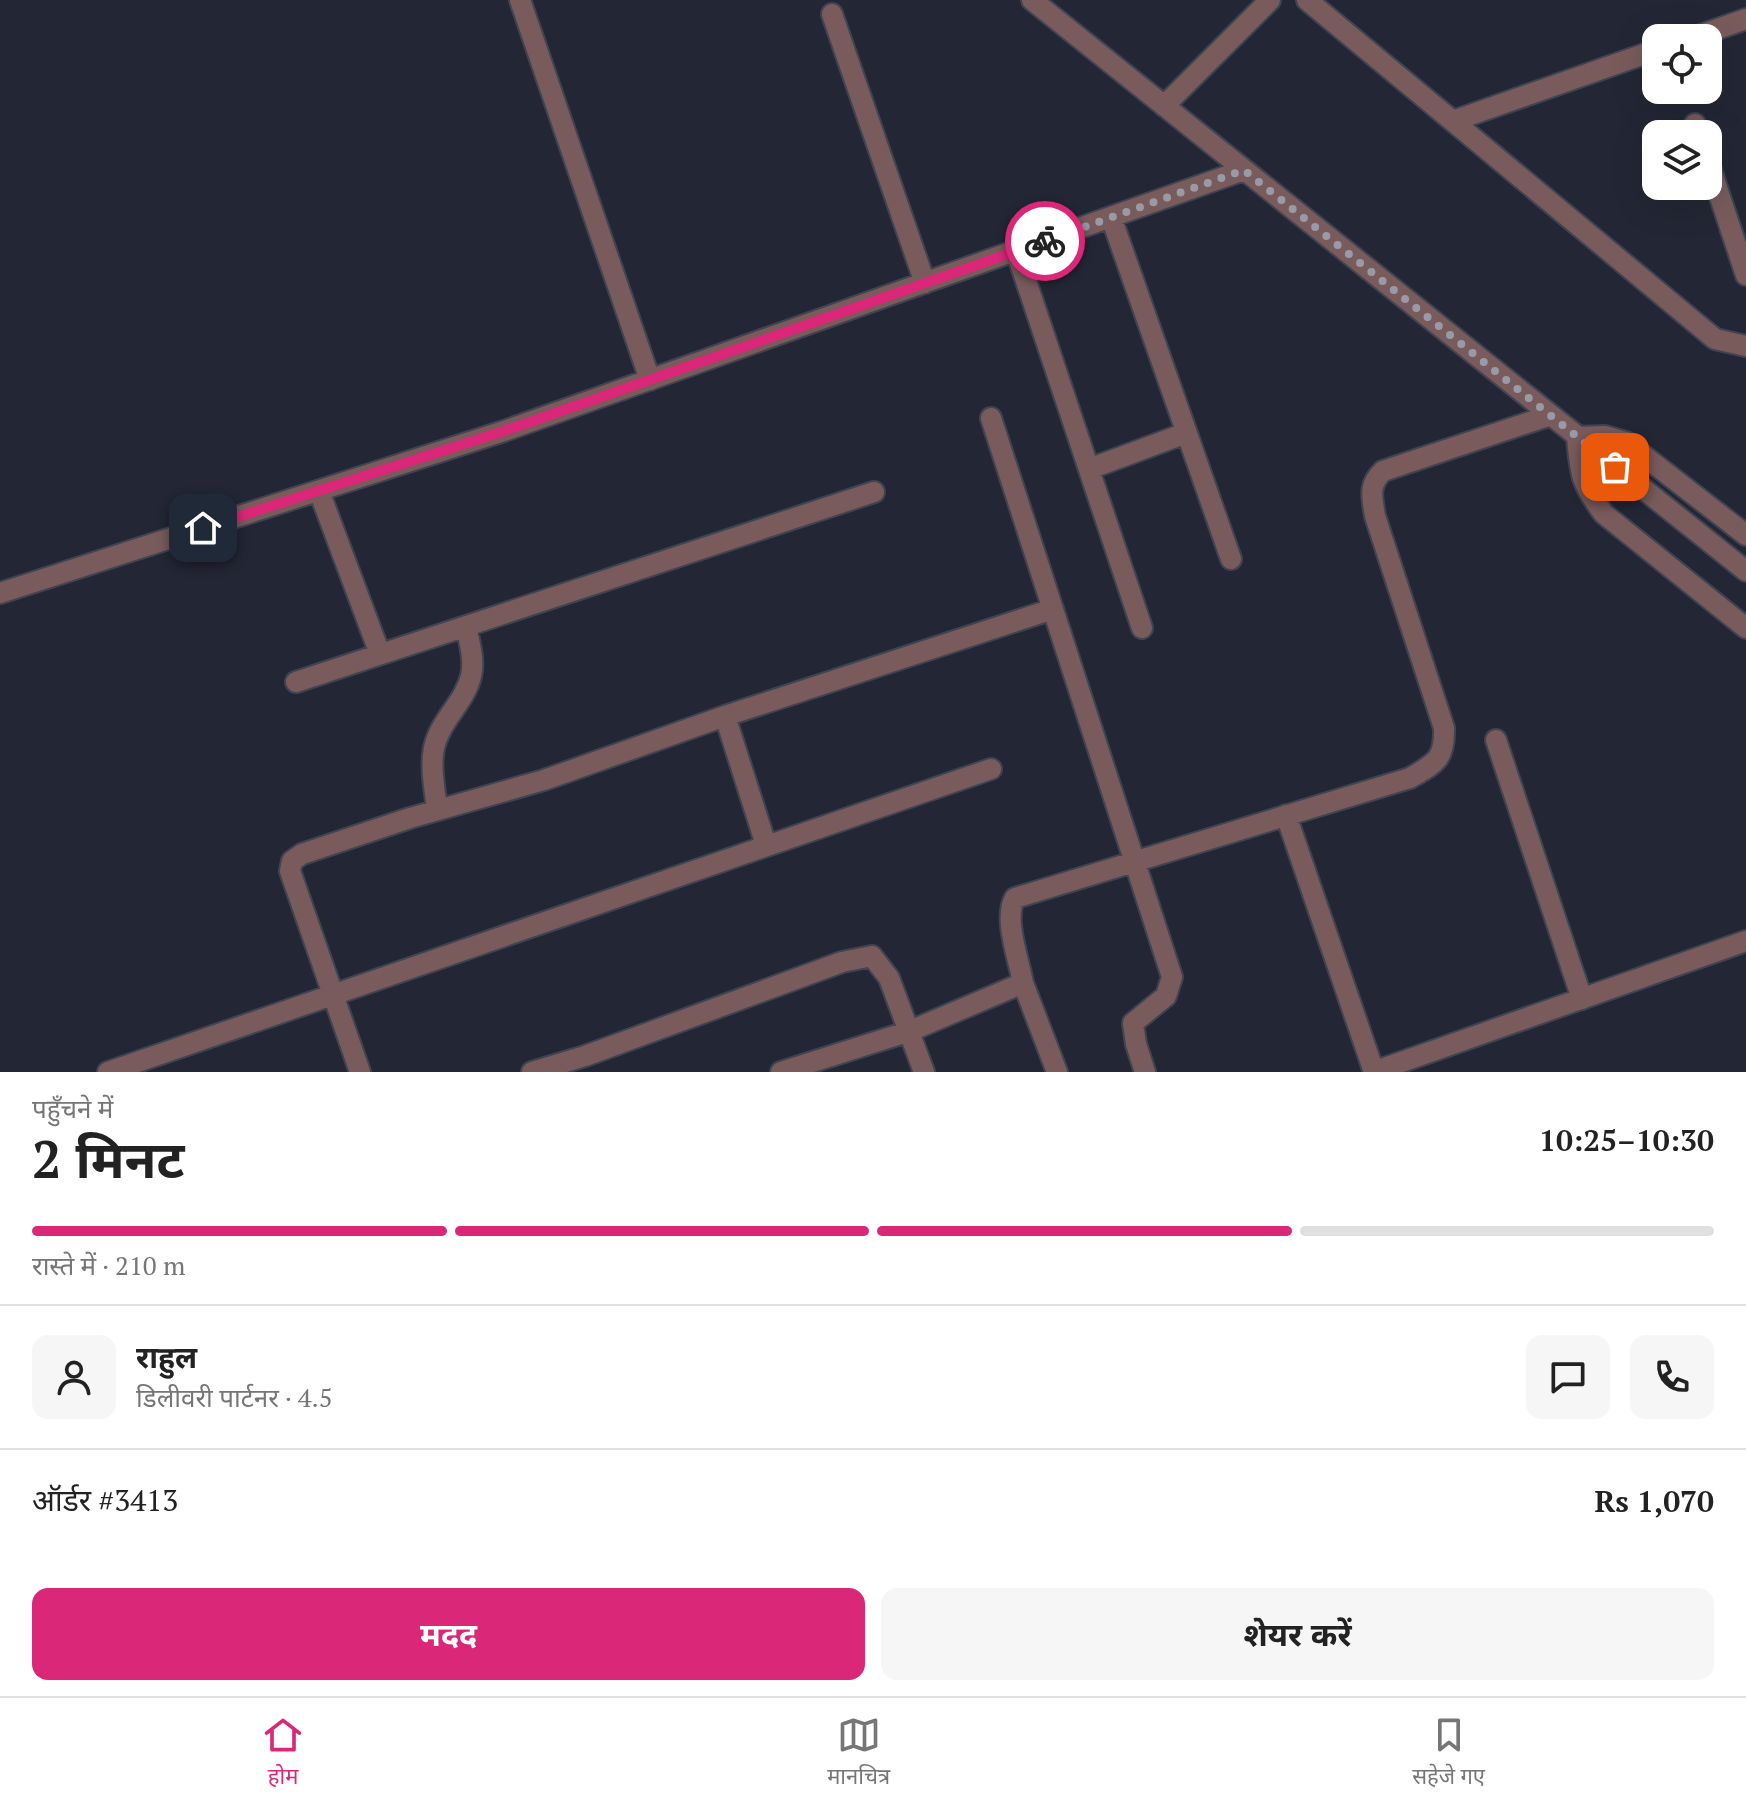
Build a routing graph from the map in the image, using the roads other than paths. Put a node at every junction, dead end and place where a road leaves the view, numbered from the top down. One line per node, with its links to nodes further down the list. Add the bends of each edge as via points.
1 (520, 0): 18 (street)
2 (1032, 0): 9 (street)
3 (1270, 0): 9 (street)
4 (1307, 0): 10 (street)
5 (832, 14): 16 (street)
6 (1746, 19): 7 (street)
7 (1722, 27)
8 (1642, 55): 10 (street)
9 (1164, 106): 11 (street)
10 (1453, 121): 17 (street, via 1715,339)
11 (1244, 170): 13 (street); 19 (street)
12 (1721, 200): 15 (street)
13 (1111, 217): 14 (street); 21 (street)
14 (1016, 251): 16 (street); 23 (street)
15 (1746, 275)
16 (925, 283): 18 (street)
17 (1746, 346)
18 (650, 380): 24 (street)
19 (1551, 415): 22 (street); 40 (street, via 1383,471 1374,480 1375,516 1444,728 1445,749 1431,767 1410,778)
20 (991, 418): 30 (street)
21 (1186, 433): 23 (street); 27 (street)
22 (1577, 437): 26 (street, via 1626,442); 28 (street); 33 (street, via 1580,471 1604,514)
23 (1089, 469): 32 (street)
24 (319, 491): 29 (street); 34 (street)
25 (874, 492): 31 (street)
26 (1746, 535)
27 (1231, 559)
28 (1746, 571)
29 (0, 593)
30 (1053, 609): 36 (street); 42 (street)
31 (466, 626): 34 (street); 39 (street, via 472,674 434,747)
32 (1142, 628)
33 (1746, 628)
34 (380, 654): 35 (street)
35 (296, 682)
36 (725, 716): 39 (street, via 544,780); 41 (street)
37 (1496, 740): 46 (street)
38 (991, 769): 41 (street)
39 (437, 810): 45 (street, via 292,861 290,871)
40 (1286, 815): 42 (street); 55 (street)
41 (766, 845): 45 (street)
42 (1135, 861): 44 (street, via 1015,898 1010,919); 54 (street, via 1172,977 1166,996 1133,1023)
43 (1746, 941): 46 (street)
44 (1023, 983): 47 (street); 53 (street)
45 (332, 994): 48 (street); 49 (street)
46 (1582, 999): 55 (street)
47 (910, 1031): 50 (street, via 889,978 872,956 842,962); 51 (street); 52 (street)
48 (108, 1072)
49 (360, 1072)
50 (532, 1072)
51 (781, 1072)
52 (924, 1072)
53 (1057, 1072)
54 (1145, 1072)
55 (1374, 1072)

